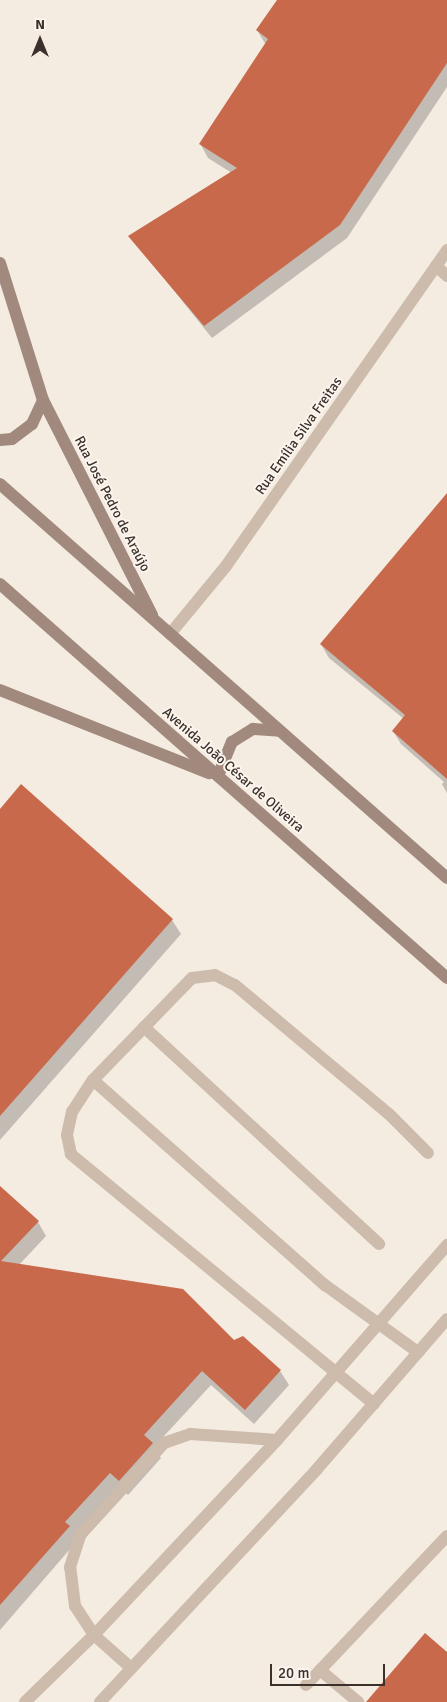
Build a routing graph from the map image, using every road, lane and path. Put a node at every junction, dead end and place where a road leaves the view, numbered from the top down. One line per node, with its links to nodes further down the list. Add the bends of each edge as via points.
1 (447, 250): 3 (street, Rua Emília Silva Freitas)
2 (0, 263): 5 (main road, Rua José Pedro de Araújo)
3 (436, 266): 4 (street); 10 (street, Rua Emília Silva Freitas, via 226,566)
4 (447, 276)
5 (43, 400): 6 (main road, via 32,424 12,439); 9 (main road, Rua José Pedro de Araújo)
6 (0, 440)
7 (0, 484): 9 (main road)
8 (0, 584): 13 (main road, Avenida João César de Oliveira)
9 (156, 622): 10 (main road)
10 (170, 634): 12 (main road)
11 (0, 690): 13 (main road)
12 (280, 731): 13 (main road, via 253,729 232,742); 14 (main road)
13 (218, 776): 15 (main road, Avenida João César de Oliveira)
14 (447, 878)
15 (447, 978)
16 (144, 1027): 17 (street); 18 (street, via 192,978 216,975 242,991 389,1114); 19 (street)
17 (92, 1080): 22 (street, via 325,1285); 24 (street, via 72,1112 67,1135 71,1154)
18 (428, 1153)
19 (379, 1244)
20 (447, 1244): 22 (street)
21 (447, 1319): 23 (street)
22 (379, 1323): 23 (street); 24 (street)
23 (418, 1352): 25 (street)
24 (334, 1374): 25 (street); 26 (street)
25 (374, 1404): 29 (street, via 317,1470)
26 (277, 1440): 28 (street); 28 (street, via 190,1434 164,1443 81,1534 70,1567 75,1606)
27 (447, 1536): 30 (street)
28 (94, 1635): 29 (street); 32 (street)
29 (130, 1667): 33 (street)
30 (320, 1670): 31 (street); 34 (street)
31 (306, 1685)
32 (25, 1702)
33 (100, 1702)
34 (358, 1702)

